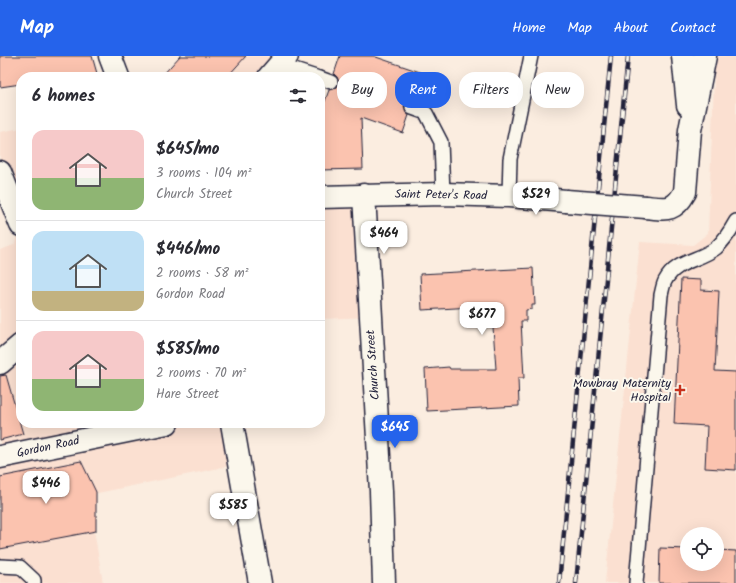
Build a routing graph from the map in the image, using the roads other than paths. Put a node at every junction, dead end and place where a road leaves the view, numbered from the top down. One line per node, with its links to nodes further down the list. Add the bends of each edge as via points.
1 (110, 56): 6 (street)
2 (531, 56): 13 (lane, via 510,159)
3 (683, 56): 9 (street, Saint Peter's Road)
4 (705, 56): 9 (street, Saint Peter's Road)
5 (276, 64): 7 (lane)
6 (116, 72)
7 (301, 72)
8 (412, 108): 11 (lane, via 426,113 442,142)
9 (690, 130): 13 (street, Saint Peter's Road, bridge, via 685,192 675,206 646,207)
10 (0, 172): 15 (street)
11 (443, 194): 12 (street, Saint Peter's Road); 13 (street, Saint Peter's Road)
12 (364, 195): 14 (street, Saint Peter's Road); 25 (street, Church Street)
13 (509, 196)
14 (325, 197)
15 (16, 212)
16 (736, 221): 26 (lane, via 717,247 674,269 665,281 661,295)
17 (16, 349): 18 (street)
18 (0, 363)
19 (142, 428): 21 (street, Gordon Road)
20 (233, 428): 24 (street)
21 (0, 457)
22 (0, 566): 23 (lane, via 20,567)
23 (34, 583)
24 (260, 583)
25 (384, 583)
26 (636, 583)

